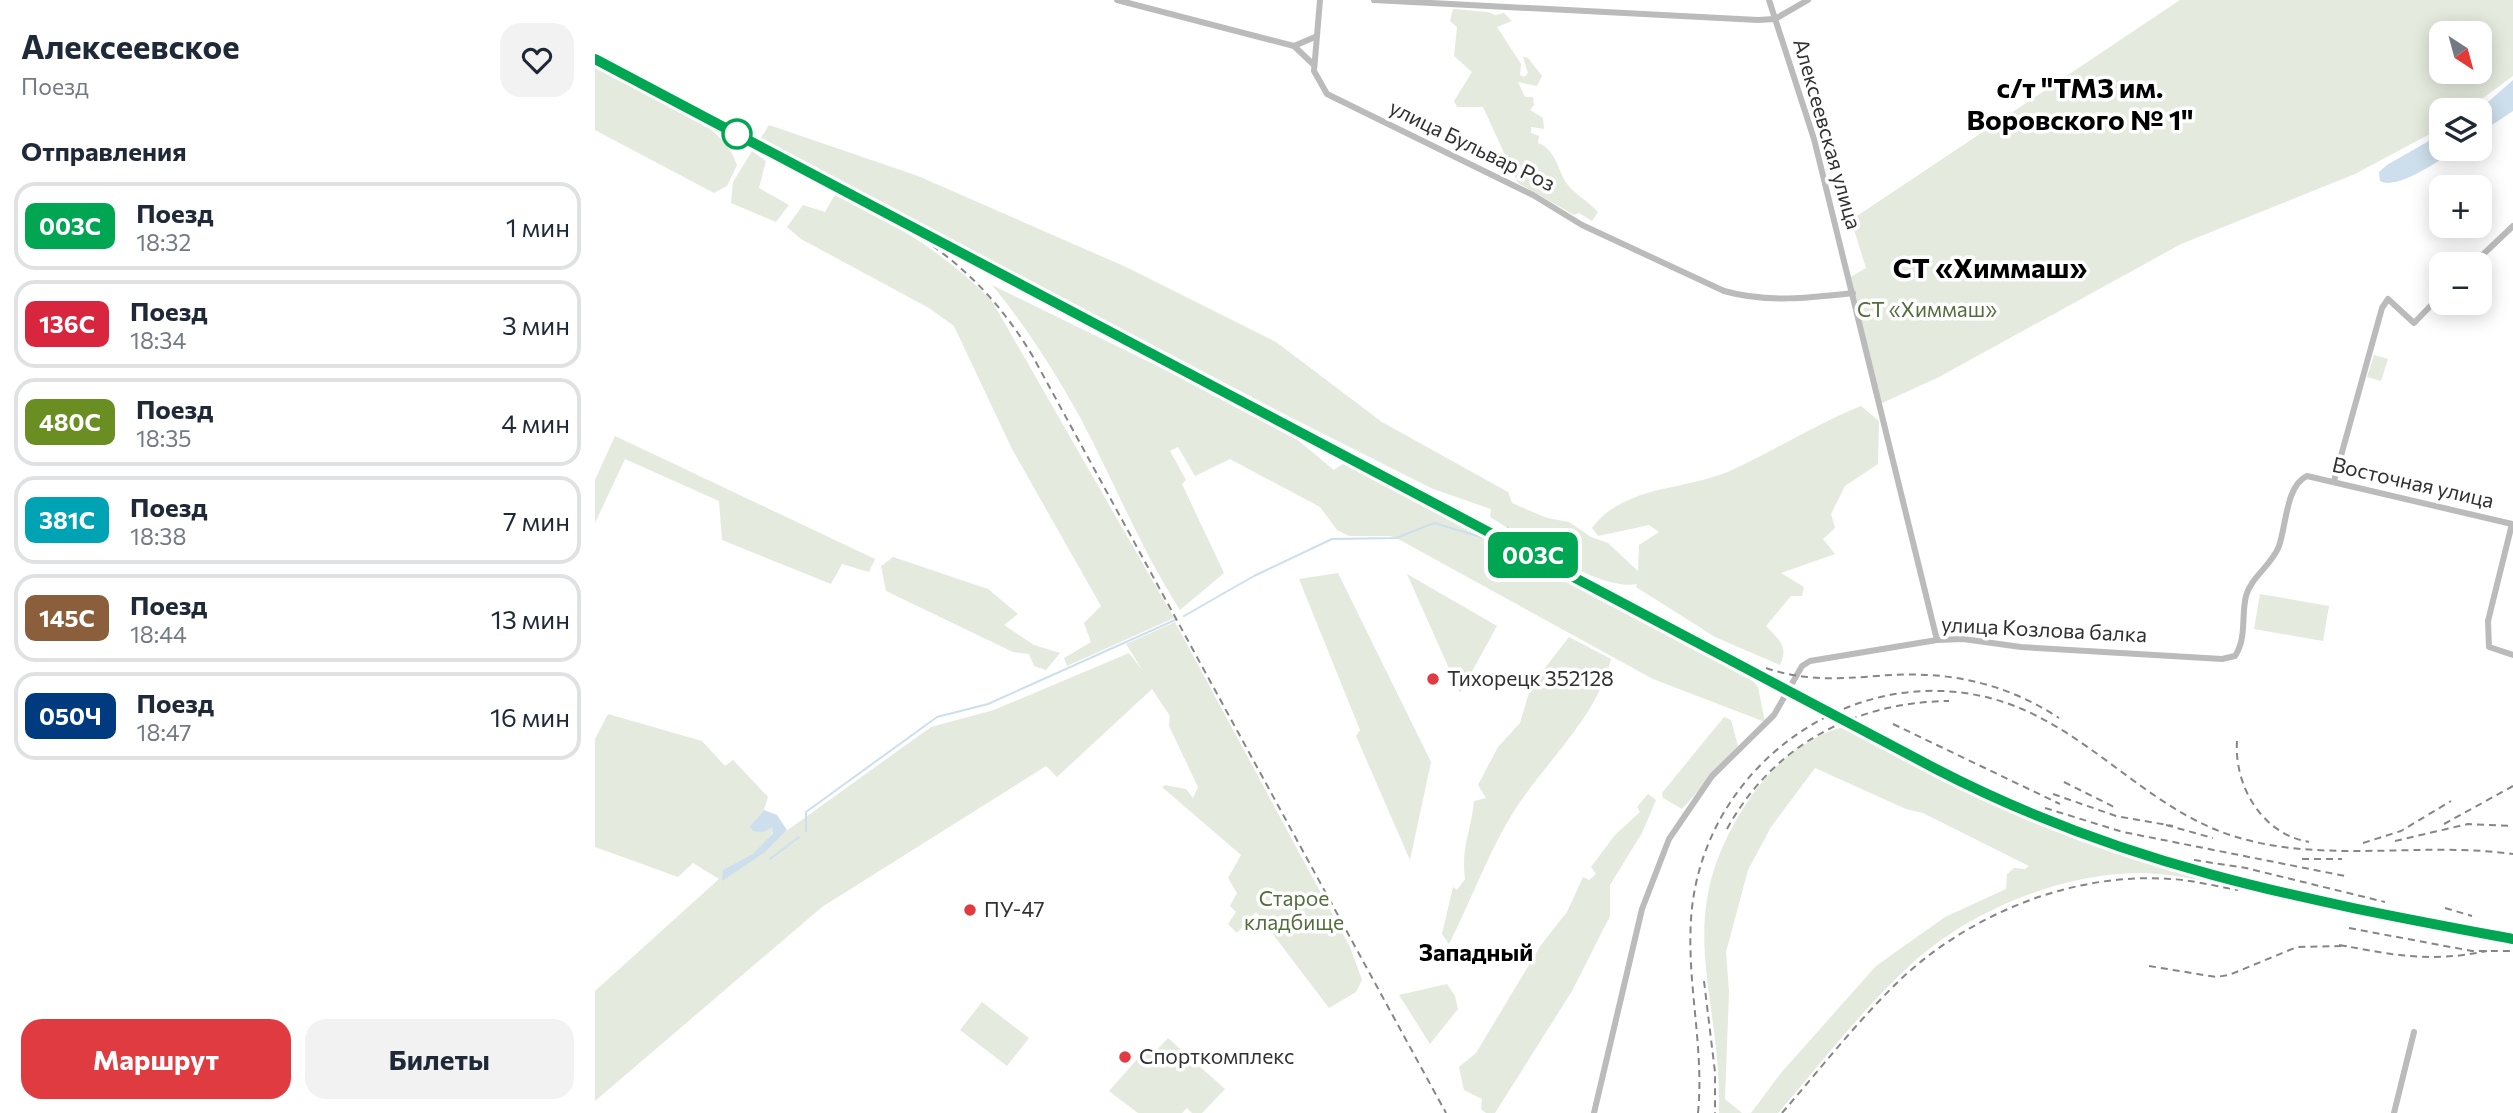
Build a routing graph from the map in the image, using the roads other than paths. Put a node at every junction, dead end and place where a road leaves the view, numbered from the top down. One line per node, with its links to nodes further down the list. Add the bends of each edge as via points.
1 (1117, 0): 8 (street)
2 (1320, 0): 7 (street)
3 (1374, 0): 6 (street)
4 (1769, 0): 6 (street, Алексеевская улица)
5 (1808, 0): 6 (street)
6 (1775, 19): 12 (street, Алексеевская улица, via 1814,139)
7 (1315, 37): 8 (street); 9 (street)
8 (1294, 46): 9 (street)
9 (1314, 65): 12 (street, улица Бульвар Роз, via 1323,91 1712,286 1748,298 1807,299)
10 (2513, 226): 11 (street)
11 (2486, 252)
12 (1853, 293): 16 (street, Алексеевская улица)
13 (2429, 307): 14 (street, via 2414,323 2388,299 2382,308)
14 (2334, 481): 15 (street, Восточная улица); 18 (street, Восточная улица, via 2307,476 2296,485 2278,549 2246,597 2241,644)
15 (2512, 524): 17 (street, via 2488,621 2489,647)
16 (1937, 640): 18 (street, улица Козлова балка, via 2222,659); 20 (street, улица Козлова балка, via 1810,661 1802,666 1766,725 1712,776 1669,839 1643,909)
17 (2513, 654)
18 (2235, 656)
19 (2414, 1031): 21 (street)
20 (1594, 1113)
21 (2395, 1113)

